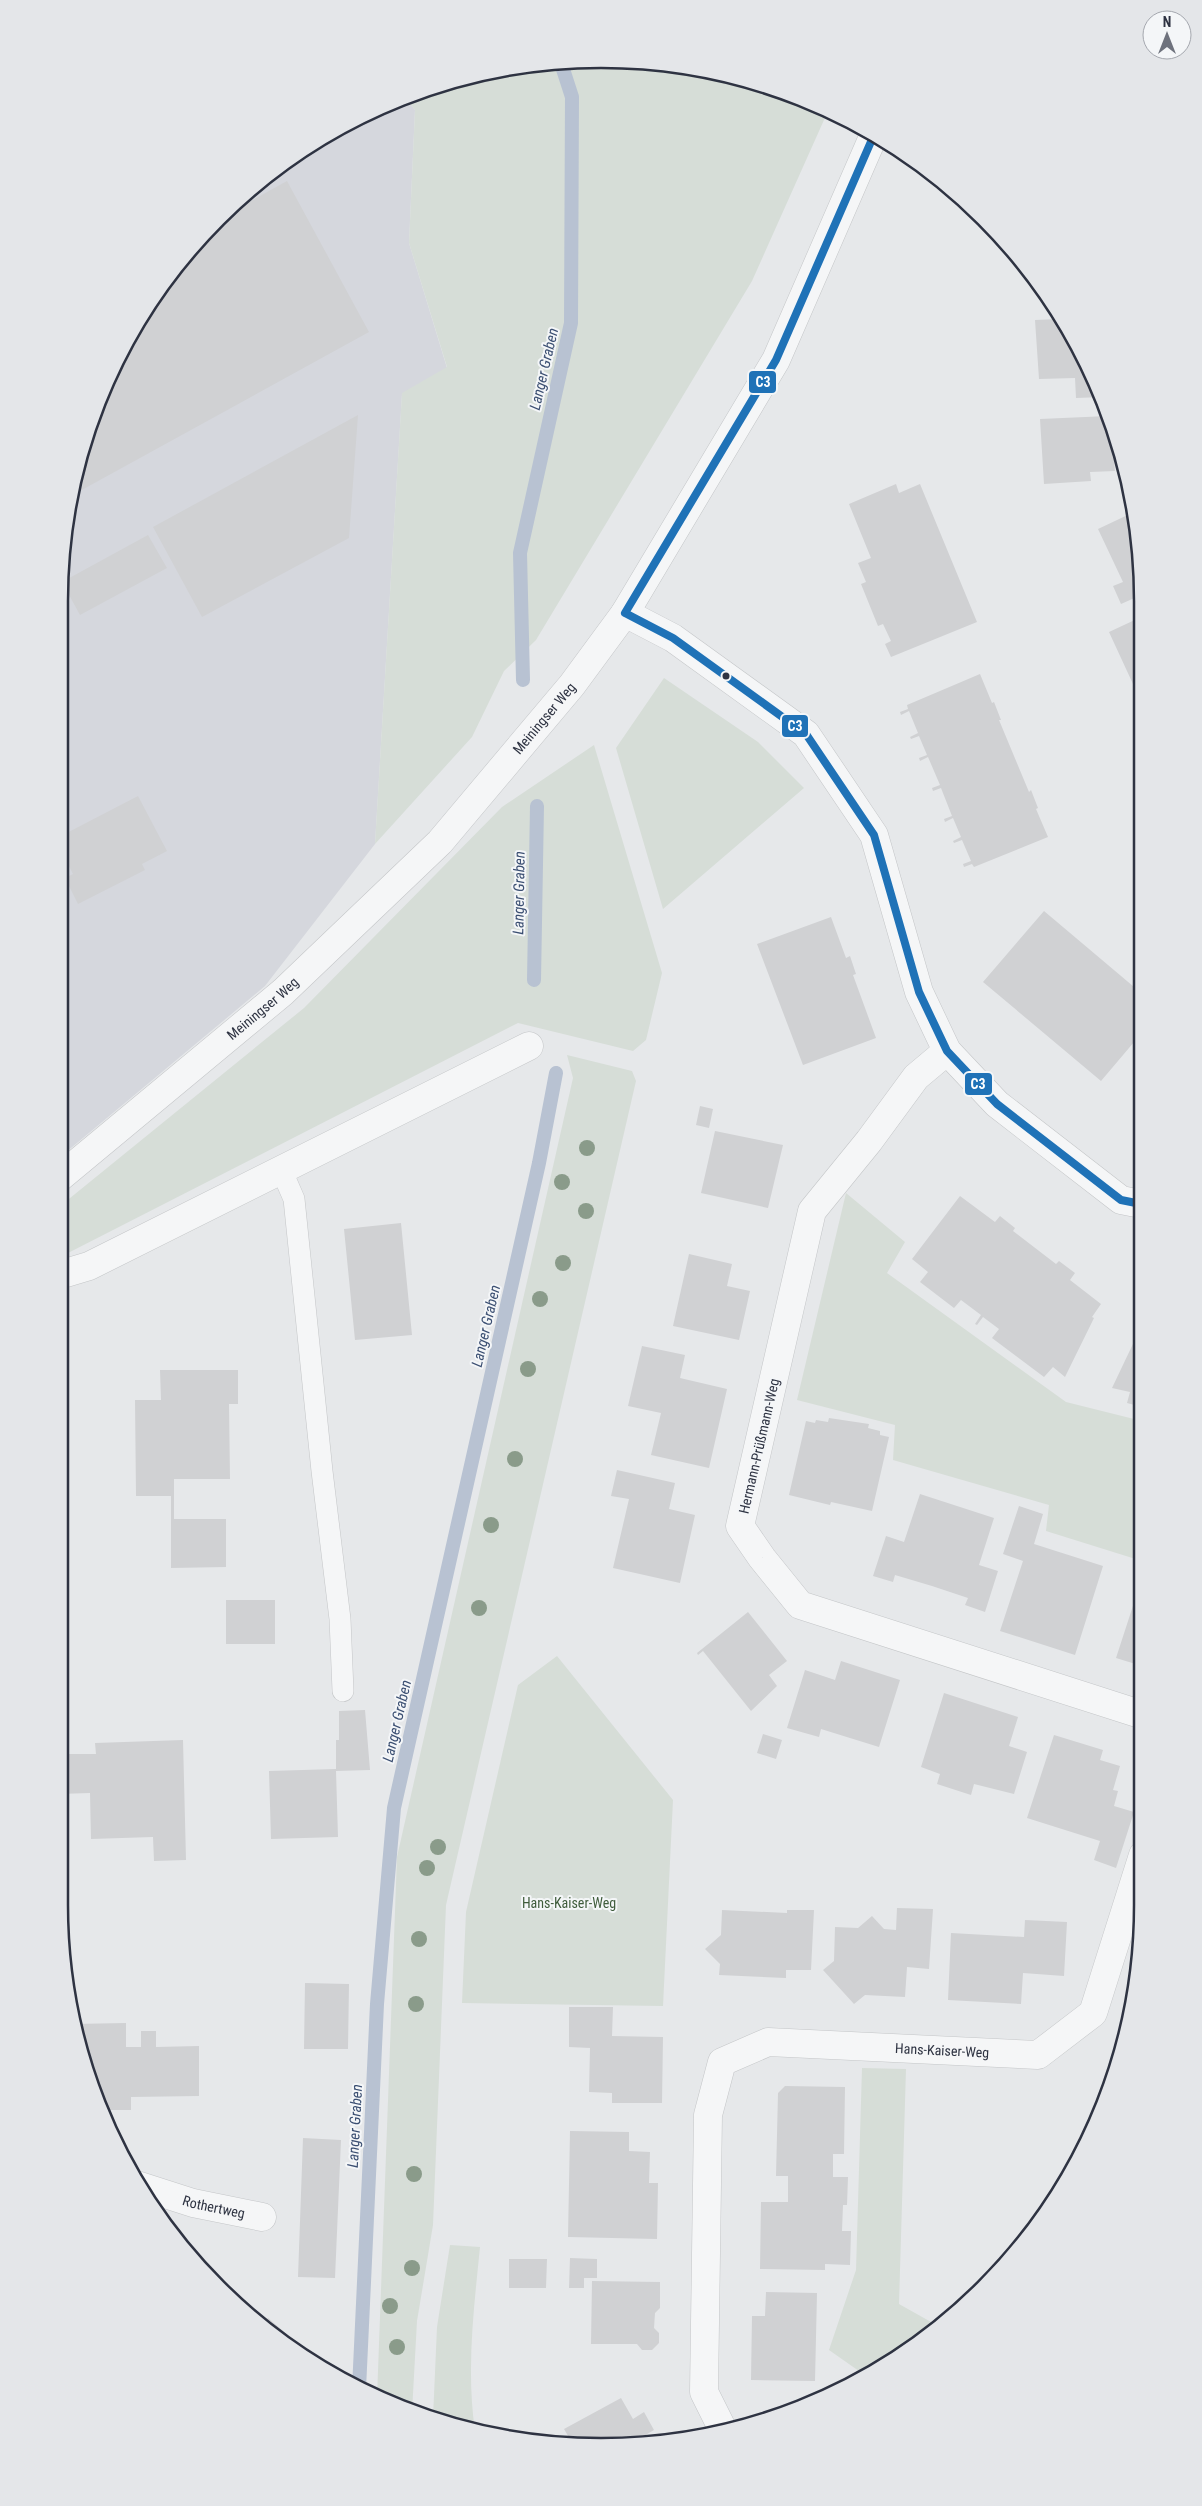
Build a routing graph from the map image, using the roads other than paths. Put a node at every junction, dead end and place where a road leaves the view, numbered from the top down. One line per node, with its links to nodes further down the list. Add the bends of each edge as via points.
1 (871, 141): 2 (street, Meiningser Weg, via 776,360)
2 (625, 613): 4 (street, via 673,638 806,734 874,835 919,992); 6 (street, Meiningser Weg, via 572,686 440,842 283,992)
3 (529, 1046): 5 (street)
4 (947, 1051): 7 (street, via 998,1104 1120,1200); 10 (street, Hermann-Prüßmann-Weg, via 916,1077 812,1211 740,1526 800,1605)
5 (281, 1169): 8 (street, via 89,1266); 9 (lane, via 294,1199 340,1619)
6 (68, 1171)
7 (1134, 1203)
8 (68, 1273)
9 (343, 1691)
10 (1134, 1712)
11 (1134, 1883): 14 (street, Hans-Kaiser-Weg, via 1093,2013 1038,2055 768,2042 722,2062 708,2114 704,2392)
12 (150, 2189): 13 (street, Rothertweg, via 193,2203)
13 (262, 2217)
14 (720, 2424)

